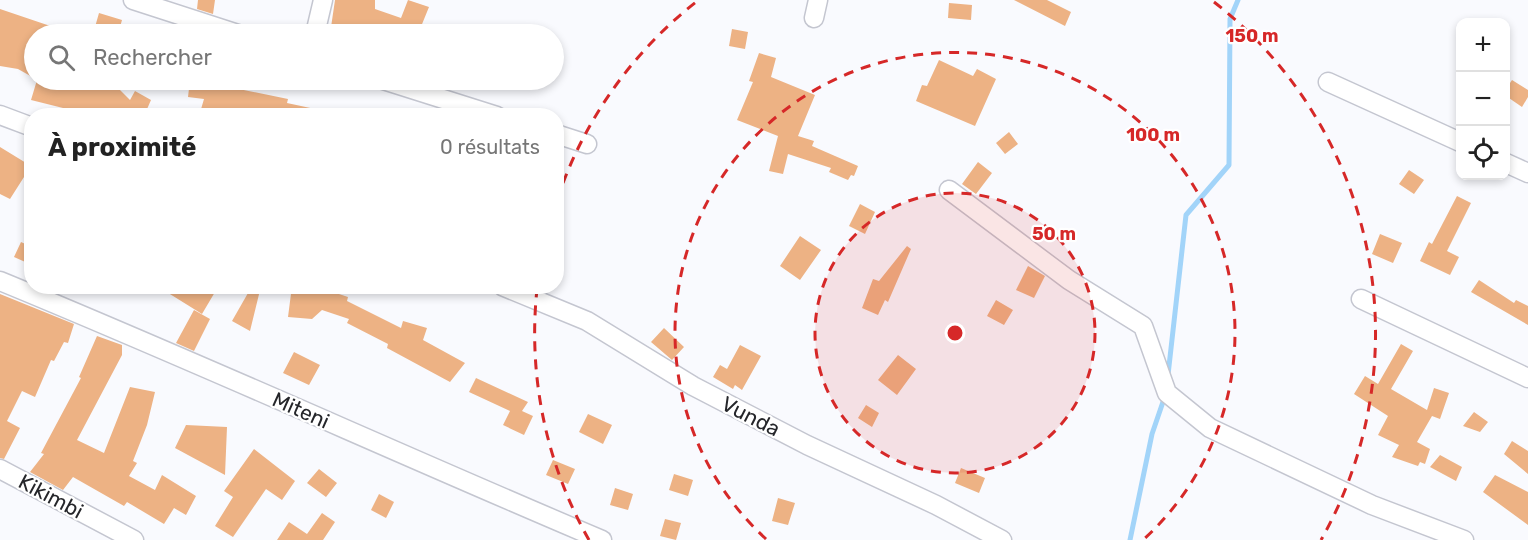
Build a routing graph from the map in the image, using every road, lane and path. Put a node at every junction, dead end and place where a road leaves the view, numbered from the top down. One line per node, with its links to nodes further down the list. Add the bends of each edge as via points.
1 (133, 0): 3 (street)
2 (322, 0): 4 (street)
3 (207, 24)
4 (317, 24)
5 (1328, 82): 11 (street)
6 (415, 90): 7 (street)
7 (472, 108)
8 (0, 115): 9 (street)
9 (24, 124)
10 (564, 137): 12 (street)
11 (1456, 140)
12 (587, 144)
13 (1510, 165): 14 (street)
14 (1528, 173)
15 (949, 190): 26 (street, via 1069,280 1143,326 1167,393 1210,428 1372,505)
16 (0, 281): 17 (street, Miteni)
17 (24, 291)
18 (32, 294): 24 (street, Miteni)
19 (521, 294): 25 (street, Vunda, via 587,321 693,386)
20 (1361, 298): 21 (street)
21 (1528, 378)
22 (0, 469): 23 (street, Kikimbi)
23 (134, 540)
24 (602, 540)
25 (1002, 540)
26 (1464, 540)

